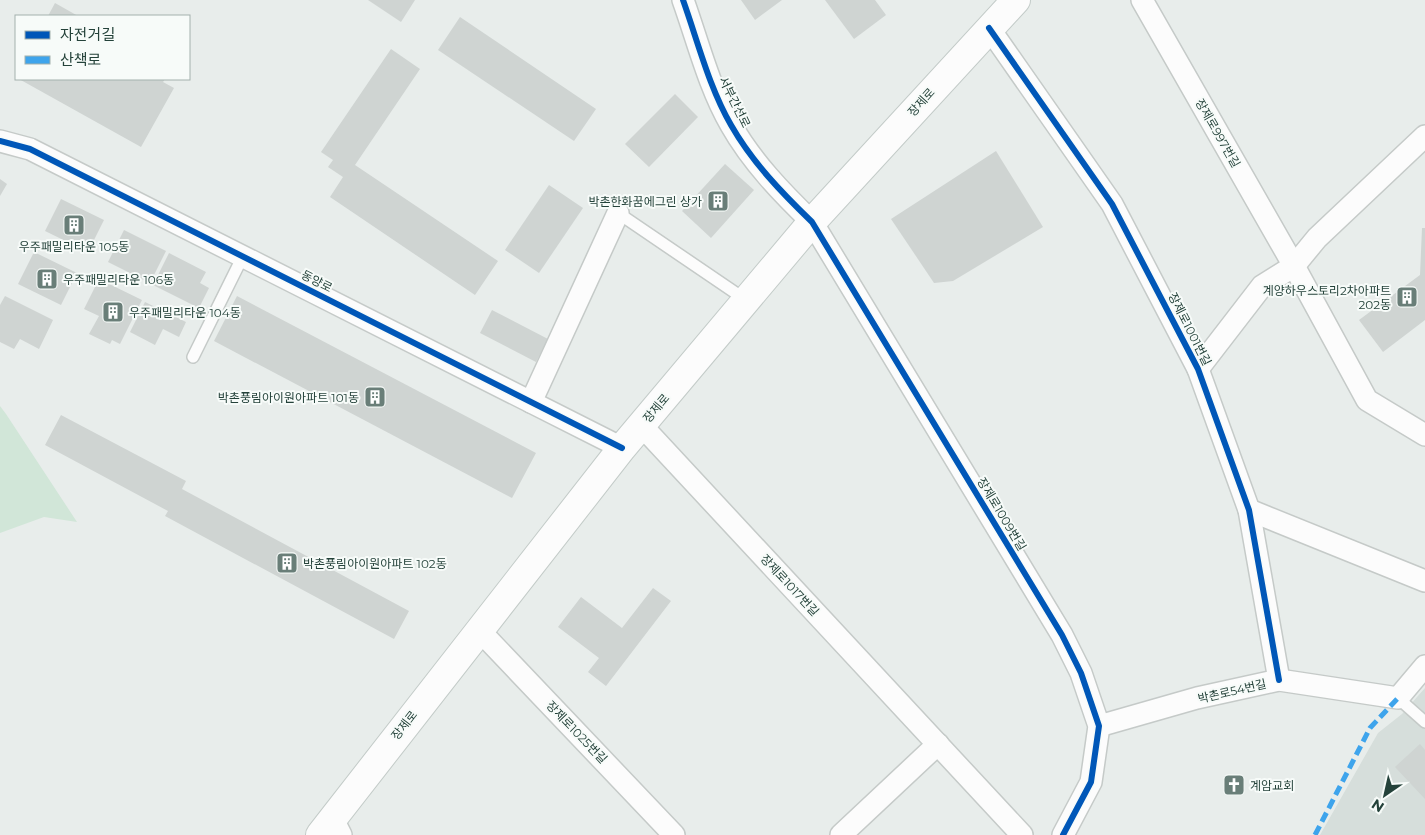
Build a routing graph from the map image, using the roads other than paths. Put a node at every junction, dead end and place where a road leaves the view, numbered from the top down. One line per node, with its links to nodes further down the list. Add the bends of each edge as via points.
1 (683, 0): 8 (street, 서부간선로, via 713,86 731,126 774,185)
2 (1016, 0): 4 (main road, 장제로)
3 (1142, 0): 10 (street, 장제로997번길)
4 (989, 28): 8 (main road, 장제로); 13 (street, 장제로1001번길, via 1112,204)
5 (1422, 139): 10 (street, via 1317,238)
6 (0, 141): 9 (street, 동양로, via 30,149)
7 (618, 213): 11 (lane); 14 (street)
8 (812, 222): 11 (main road, 장제로); 25 (street, 장제로1009번길, via 1062,635 1081,673)
9 (244, 256): 12 (lane); 14 (street, 동양로)
10 (1294, 266): 13 (street, via 1262,286); 16 (street, 장제로997번길, via 1368,400)
11 (746, 300): 15 (main road, 장제로)
12 (193, 358)
13 (1198, 369): 18 (street, 장제로1001번길)
14 (532, 402): 17 (street, 동양로)
15 (641, 425): 17 (main road, 장제로); 26 (street, 장제로1017번길)
16 (1425, 435)
17 (622, 448): 20 (main road, 장제로)
18 (1249, 510): 19 (street); 22 (street, 장제로1001번길)
19 (1425, 581)
20 (479, 630): 27 (main road, 장제로); 28 (street, 장제로1025번길)
21 (1425, 666): 23 (street)
22 (1279, 680): 23 (street, 박촌로54번길); 25 (street, 박촌로54번길, via 1197,698)
23 (1398, 698): 24 (lane)
24 (1425, 722)
25 (1099, 726): 31 (street, 장제로1009번길, via 1091,782)
26 (938, 744): 29 (street); 30 (street, 장제로1017번길)
27 (331, 829)
28 (674, 835)
29 (841, 835)
30 (1022, 835)
31 (1063, 835)

